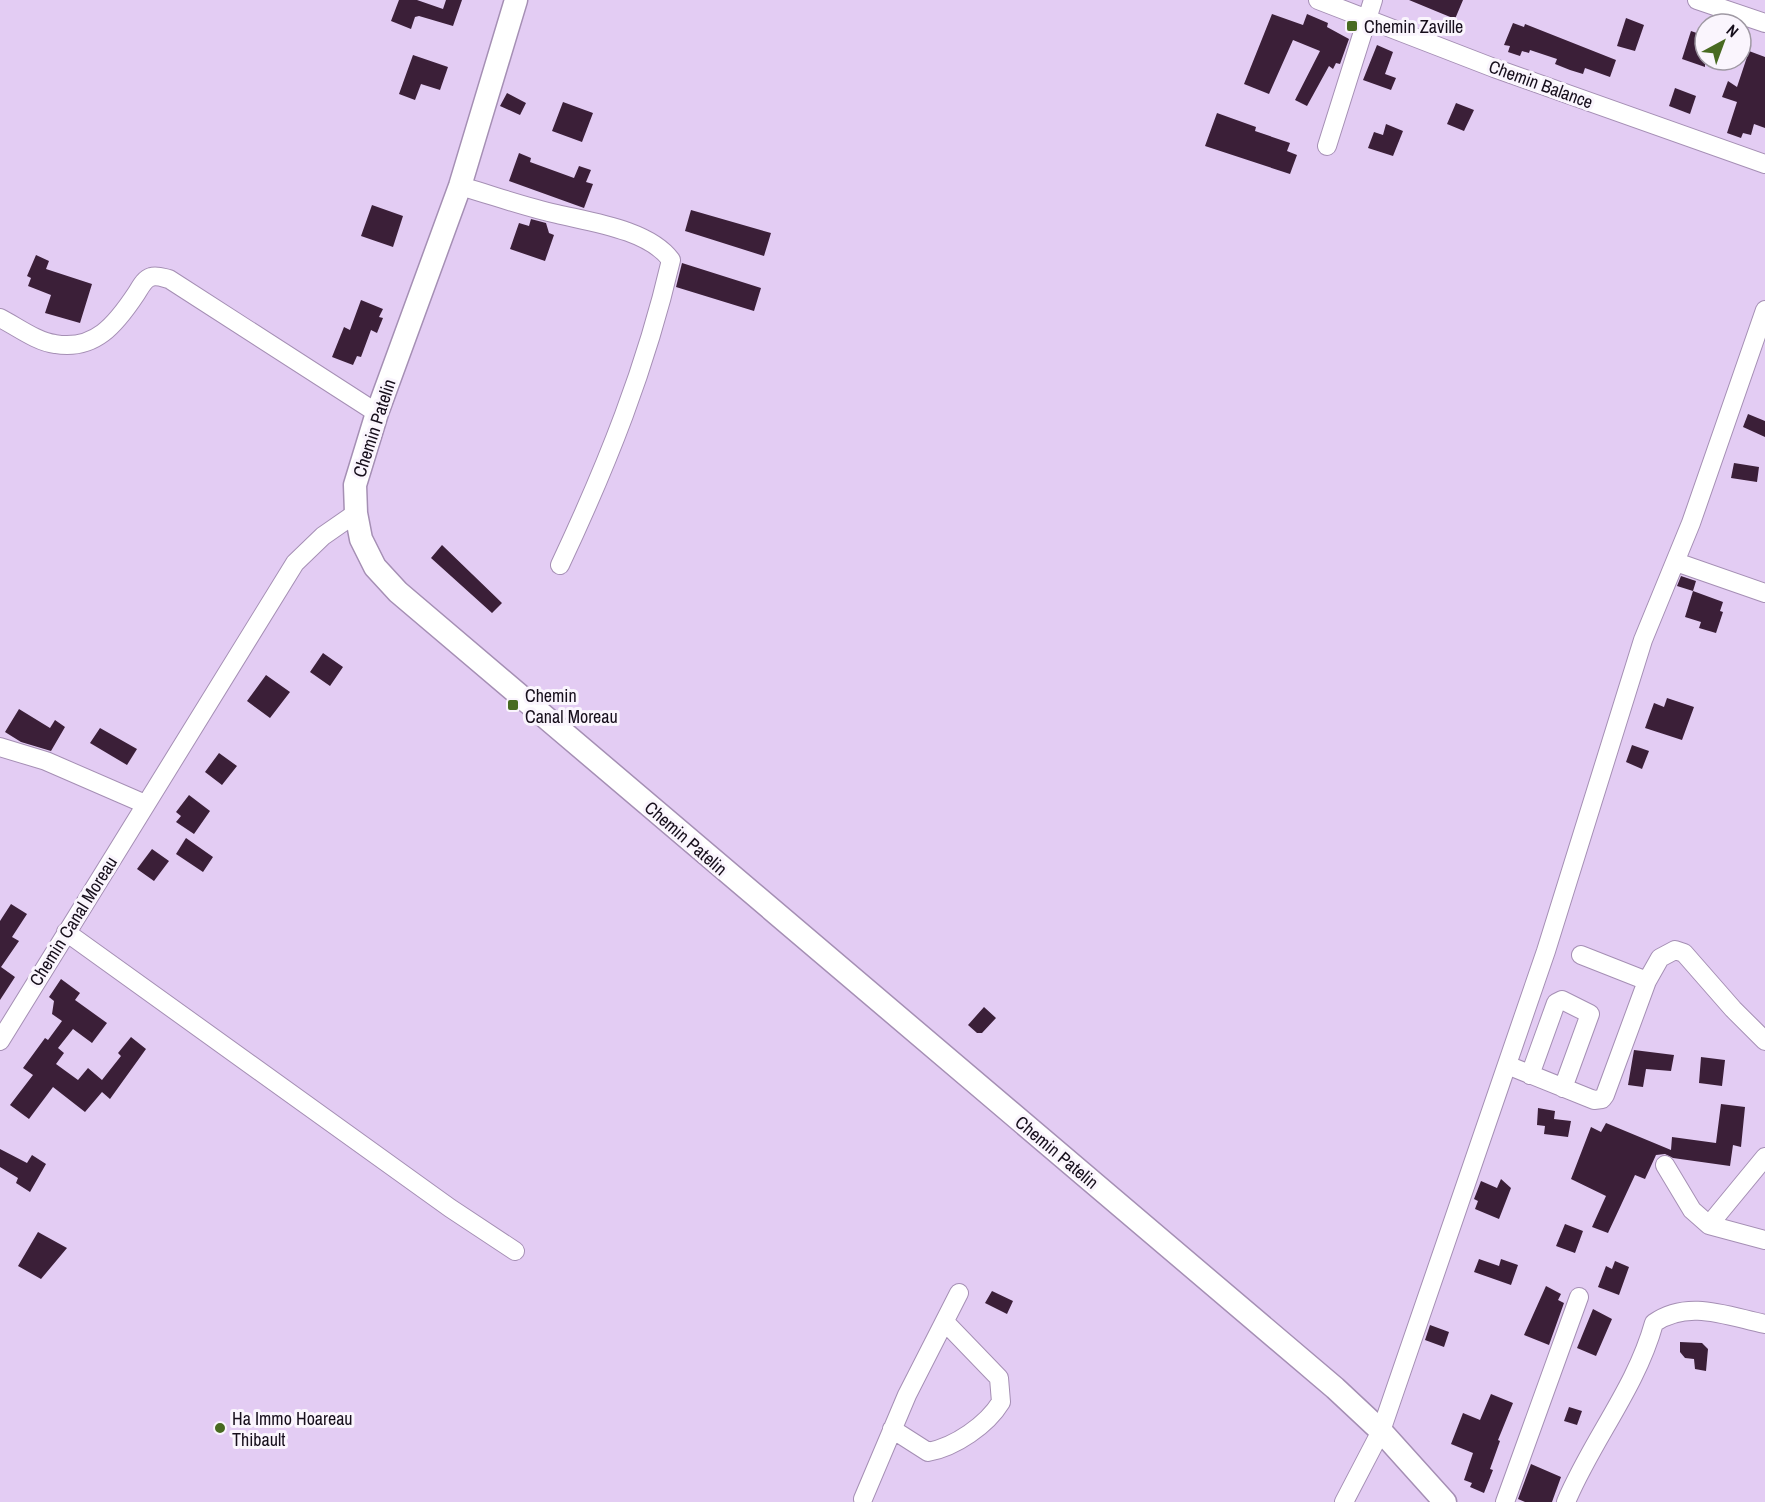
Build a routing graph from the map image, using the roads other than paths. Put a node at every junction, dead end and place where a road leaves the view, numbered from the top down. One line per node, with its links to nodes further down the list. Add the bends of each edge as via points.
1 (516, 0): 9 (main road, Chemin Patelin)
2 (1318, 0): 5 (street, Chemin Balance)
3 (1373, 0): 5 (street)
4 (1697, 0): 6 (street)
5 (1367, 19): 7 (street); 8 (street, Chemin Balance)
6 (1765, 23)
7 (1327, 146)
8 (1765, 164)
9 (460, 186): 12 (main road, Chemin Patelin); 15 (street, via 580,217 642,238 671,260 638,383)
10 (1765, 310): 14 (street)
11 (0, 318): 12 (street, via 52,344 95,339 117,322 144,283 160,276)
12 (377, 413): 13 (main road, Chemin Patelin, via 356,485)
13 (356, 513): 18 (street, Chemin Canal Moreau, via 323,536 295,563); 37 (main road, Chemin Patelin, via 361,539 375,567 398,592)
14 (1676, 562): 16 (street); 24 (street, via 1643,640)
15 (560, 565)
16 (1765, 593)
17 (0, 747): 18 (street, via 46,761)
18 (145, 804): 19 (street, Chemin Canal Moreau)
19 (66, 933): 22 (street, Chemin Canal Moreau); 31 (street, via 440,1202)
20 (1581, 956): 21 (street)
21 (1647, 981): 23 (street, via 1659,958 1675,950 1684,953); 26 (street, via 1602,1099 1594,1100)
22 (0, 1041)
23 (1765, 1041)
24 (1507, 1065): 25 (street); 37 (street)
25 (1530, 1075): 26 (street); 26 (street, via 1556,1003 1563,1000 1590,1014)
26 (1563, 1088)
27 (1765, 1157): 29 (street)
28 (1665, 1165): 29 (street, via 1692,1210)
29 (1709, 1225): 30 (street)
30 (1765, 1240)
31 (515, 1251)
32 (959, 1293): 34 (street)
33 (1579, 1298): 41 (street)
34 (945, 1322): 36 (street); 36 (street, via 999,1378 1001,1401 982,1422 940,1450 928,1452)
35 (1765, 1324): 42 (street, via 1692,1308 1668,1313 1654,1323 1646,1352 1623,1400)
36 (892, 1429): 38 (street)
37 (1381, 1431): 39 (street); 40 (main road, Chemin Patelin)
38 (863, 1499)
39 (1344, 1502)
40 (1445, 1502)
41 (1505, 1502)
42 (1566, 1502)

